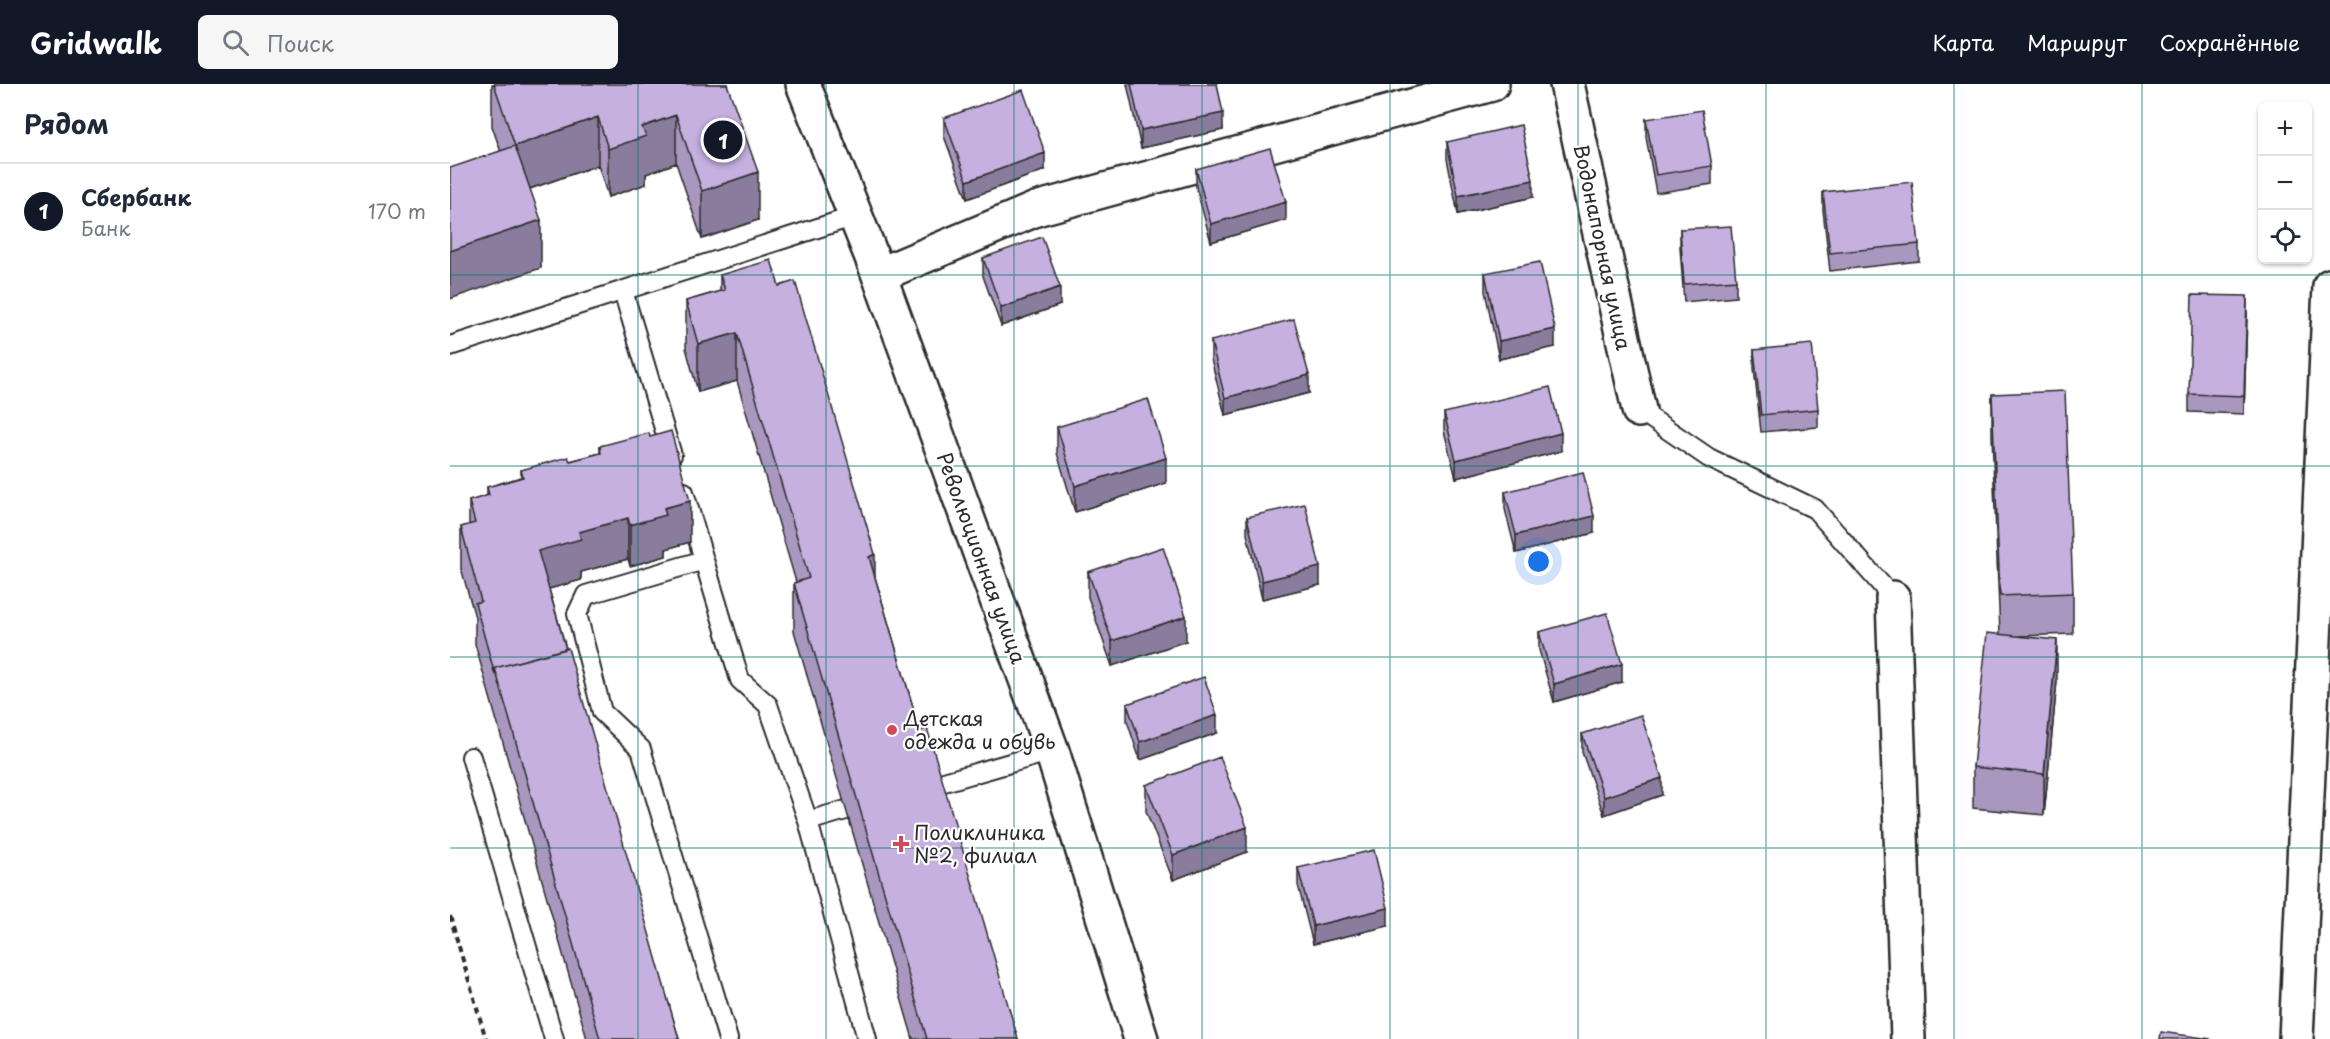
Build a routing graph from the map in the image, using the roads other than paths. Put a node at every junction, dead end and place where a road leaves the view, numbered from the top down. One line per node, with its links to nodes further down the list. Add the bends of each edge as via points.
1 (803, 84): 4 (street, Революционная улица)
2 (1492, 84): 5 (street, via 1036,209)
3 (1567, 84): 9 (street, Водонапорная улица)
4 (855, 216): 5 (street, Революционная улица); 7 (lane)
5 (879, 275): 12 (street, Революционная улица)
6 (2330, 286): 22 (street)
7 (623, 291): 8 (lane); 10 (lane)
8 (450, 346)
9 (1639, 410): 11 (lane, via 1709,458 1815,508)
10 (704, 560): 16 (lane, via 740,680 768,705); 18 (lane, via 586,595 576,614 602,712 640,749)
11 (1893, 598): 21 (street)
12 (1052, 751): 14 (lane); 20 (street, Революционная улица)
13 (471, 758): 17 (lane)
14 (930, 786)
15 (846, 810): 16 (lane)
16 (808, 821): 19 (lane)
17 (554, 1039)
18 (729, 1039)
19 (867, 1039)
20 (1141, 1039)
21 (1908, 1039)
22 (2296, 1039)

